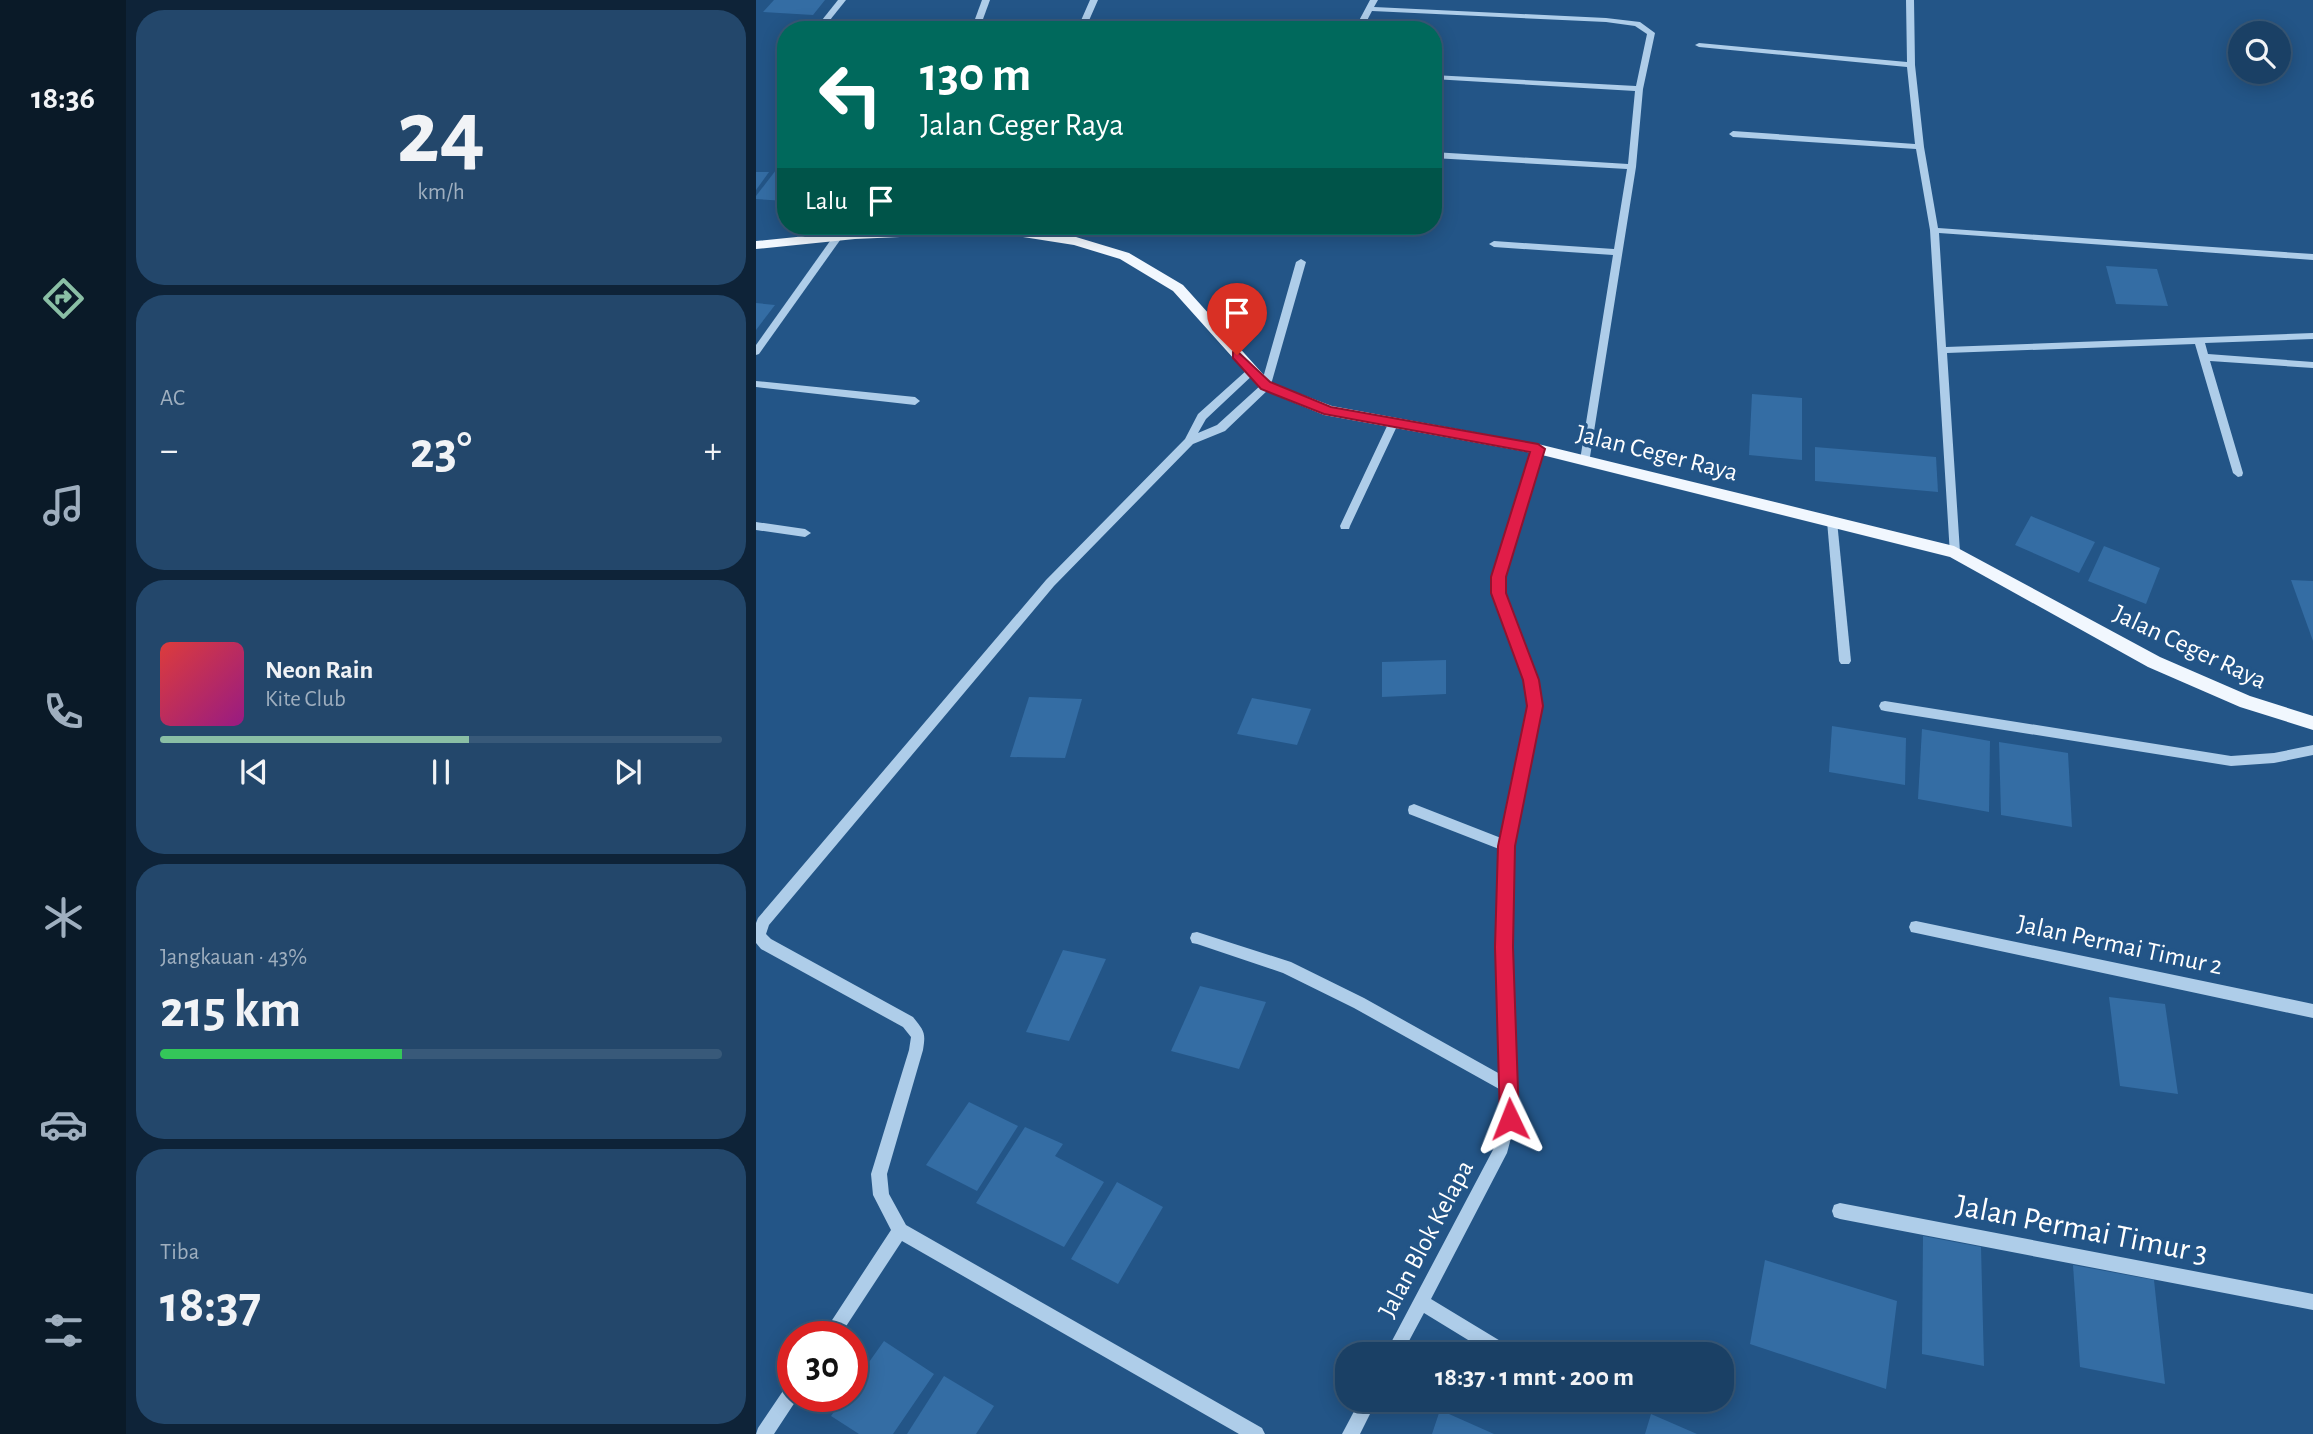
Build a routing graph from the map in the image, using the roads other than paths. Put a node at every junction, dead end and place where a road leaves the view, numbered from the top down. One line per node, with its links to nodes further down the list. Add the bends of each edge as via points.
1 (842, 0): 6 (street)
2 (986, 0): 7 (street)
3 (1094, 0): 8 (street)
4 (1910, 0): 11 (street)
5 (1372, 4): 9 (street); 13 (street, via 1637,24 1646,27 1651,41)
6 (825, 21)
7 (978, 21)
8 (1085, 21)
9 (1363, 21)
10 (1699, 45): 11 (street)
11 (1911, 65): 15 (street)
12 (1442, 78): 13 (street)
13 (1639, 89): 17 (street)
14 (1733, 134): 15 (street)
15 (1920, 147): 18 (street)
16 (1442, 155): 17 (street)
17 (1632, 166): 24 (street)
18 (1934, 230): 25 (street); 29 (street)
19 (828, 235): 23 (main road, Jalan Ceger Raya)
20 (847, 235): 30 (street)
21 (1036, 235): 33 (main road, Jalan Ceger Raya, via 1108,249 1167,279)
22 (1494, 244): 24 (street)
23 (756, 245)
24 (1618, 252): 40 (street)
25 (2313, 257)
26 (1301, 262): 35 (street)
27 (2313, 336): 28 (street)
28 (2199, 341): 29 (street); 31 (street)
29 (1942, 350): 46 (street)
30 (756, 352)
31 (2204, 357): 32 (street); 41 (street)
32 (2313, 365)
33 (1251, 372): 35 (main road, Jalan Ceger Raya); 38 (street, via 1202,417)
34 (756, 384): 36 (street)
35 (1266, 386): 37 (main road, Jalan Ceger Raya, via 1329,411); 38 (street, via 1221,428)
36 (915, 401)
37 (1393, 424): 39 (main road, Jalan Ceger Raya); 44 (street)
38 (1189, 441): 58 (street, via 1050,583 763,922 759,936 766,944 908,1022 918,1035 879,1174 881,1195)
39 (1538, 449): 40 (main road, Jalan Ceger Raya); 52 (street, Jalan Blok Kelapa, via 1498,577 1535,706)
40 (1585, 460): 42 (main road, Jalan Ceger Raya)
41 (2238, 473)
42 (1832, 521): 46 (main road, Jalan Ceger Raya); 47 (street)
43 (756, 526): 45 (street)
44 (1345, 526)
45 (805, 533)
46 (1954, 552): 49 (main road, Jalan Ceger Raya, via 2154,662 2246,702)
47 (1845, 661)
48 (1885, 706): 50 (street, via 2231,761)
49 (2313, 723)
50 (2313, 750)
51 (1414, 810): 52 (street)
52 (1506, 846): 56 (street, Jalan Blok Kelapa)
53 (1916, 927): 55 (street, Jalan Permai Timur 2)
54 (1197, 938): 56 (street, via 1286,967)
55 (2313, 1011)
56 (1508, 1086): 60 (street, Jalan Blok Kelapa, via 1510,1119 1502,1148)
57 (1840, 1211): 59 (street, Jalan Permai Timur 3)
58 (900, 1231): 61 (street); 67 (street)
59 (2313, 1301)
60 (1421, 1302): 62 (street, Jalan Blok Kelapa); 63 (street)
61 (840, 1321)
62 (1399, 1342)
63 (1486, 1342)
64 (779, 1412): 66 (street)
65 (1363, 1412): 68 (street)
66 (764, 1434)
67 (1255, 1434)
68 (1351, 1434)

